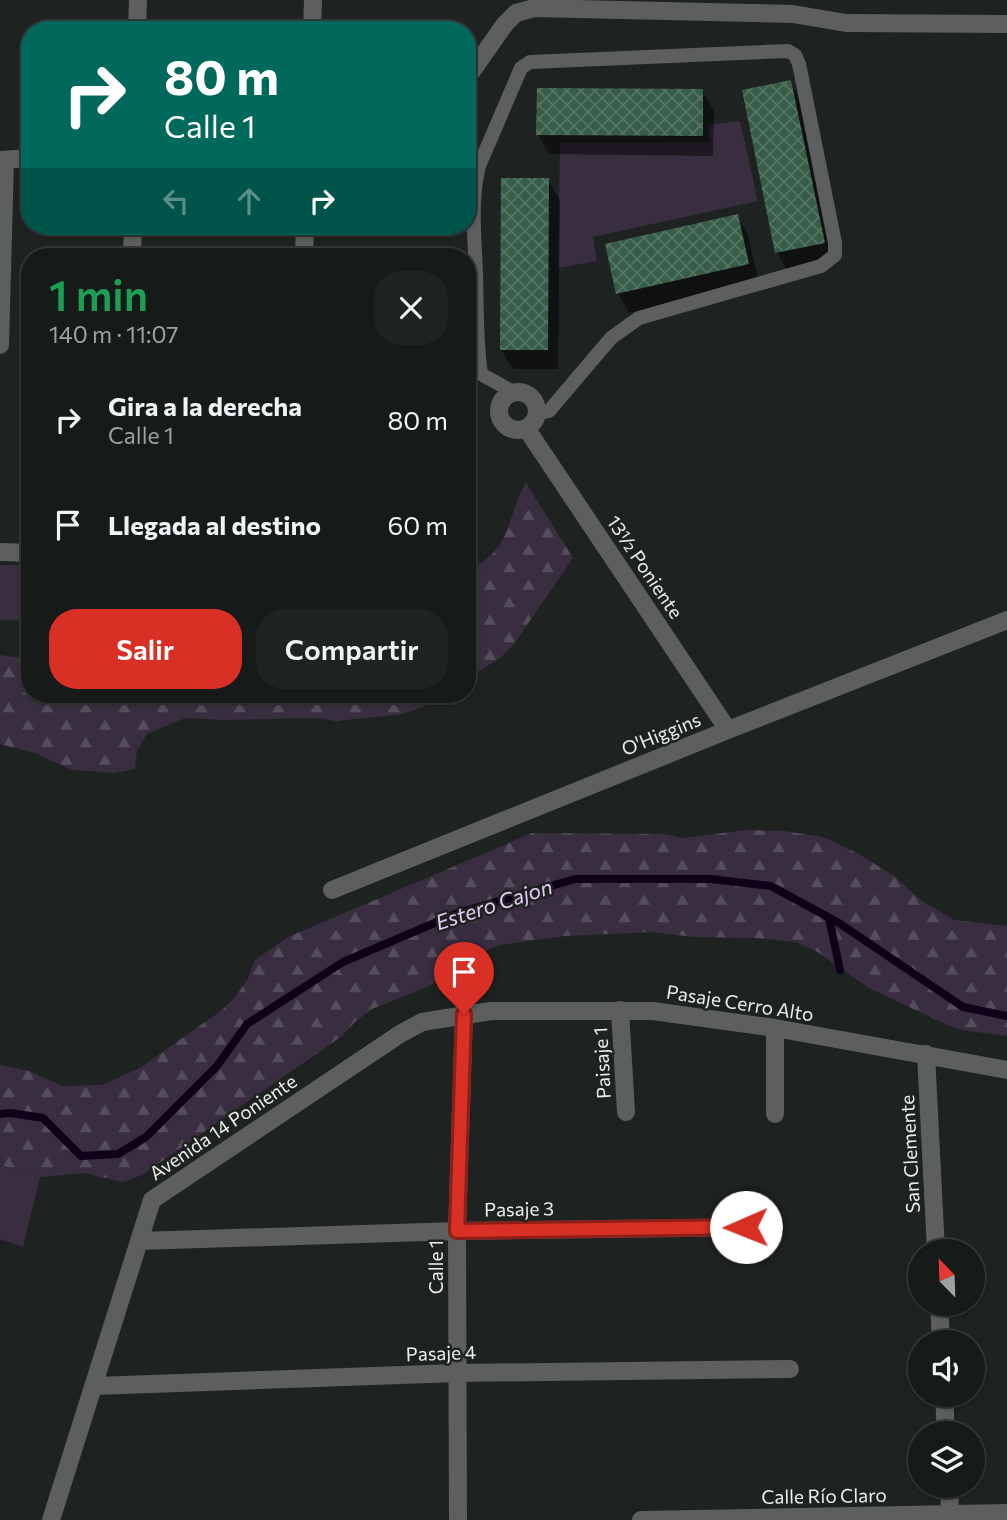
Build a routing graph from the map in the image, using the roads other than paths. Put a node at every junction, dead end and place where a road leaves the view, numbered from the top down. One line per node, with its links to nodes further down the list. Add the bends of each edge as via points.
1 (138, 0): 3 (street)
2 (313, 0): 4 (street)
3 (137, 21)
4 (312, 21)
5 (1007, 24): 6 (street, via 846,23 781,14 534,8 516,13)
6 (476, 65)
7 (21, 159): 8 (street)
8 (3, 160): 11 (street)
9 (476, 180): 13 (lane, via 521,68 530,62 788,51 799,64 835,255 821,265 626,325 549,411)
10 (476, 274): 12 (lane, via 481,374)
11 (0, 345)
12 (513, 392): 13 (street, 13½ Poniente, via 525,393 534,401); 13 (street, 13½ Poniente, via 499,405 503,423 514,429)
13 (531, 420): 17 (street, 13½ Poniente)
14 (0, 552): 15 (street)
15 (21, 553)
16 (1007, 620): 17 (street, O'Higgins)
17 (727, 730): 18 (street, O'Higgins)
18 (332, 890)
19 (620, 1010): 20 (street, Pasaje Cerro Alto); 21 (street, Pasaje Cerro Alto); 24 (street, Paisaje 1)
20 (464, 1014): 27 (street, Calle 1); 29 (street, Avenida 14 Poniente, via 422,1022 400,1034 152,1200)
21 (775, 1028): 22 (street, Pasaje Cerro Alto); 25 (street)
22 (926, 1054): 23 (street, Pasaje Cerro Alto); 28 (street, San Clemente)
23 (1007, 1070)
24 (626, 1112)
25 (775, 1114)
26 (773, 1227): 27 (street, Pasaje 3)
27 (457, 1231): 29 (street, Pasaje 3); 31 (street, Calle 1)
28 (935, 1239)
29 (139, 1241): 32 (street, Avenida 14 Poniente)
30 (790, 1369): 31 (street, Pasaje 4)
31 (457, 1374): 32 (street, Pasaje 4); 37 (street, Calle 1)
32 (95, 1386): 36 (street, Avenida 14 Poniente)
33 (949, 1498): 35 (street)
34 (1007, 1513): 35 (street, Calle Río Claro)
35 (950, 1515): 38 (street, Calle Río Claro)
36 (51, 1520)
37 (458, 1520)
38 (641, 1520)

